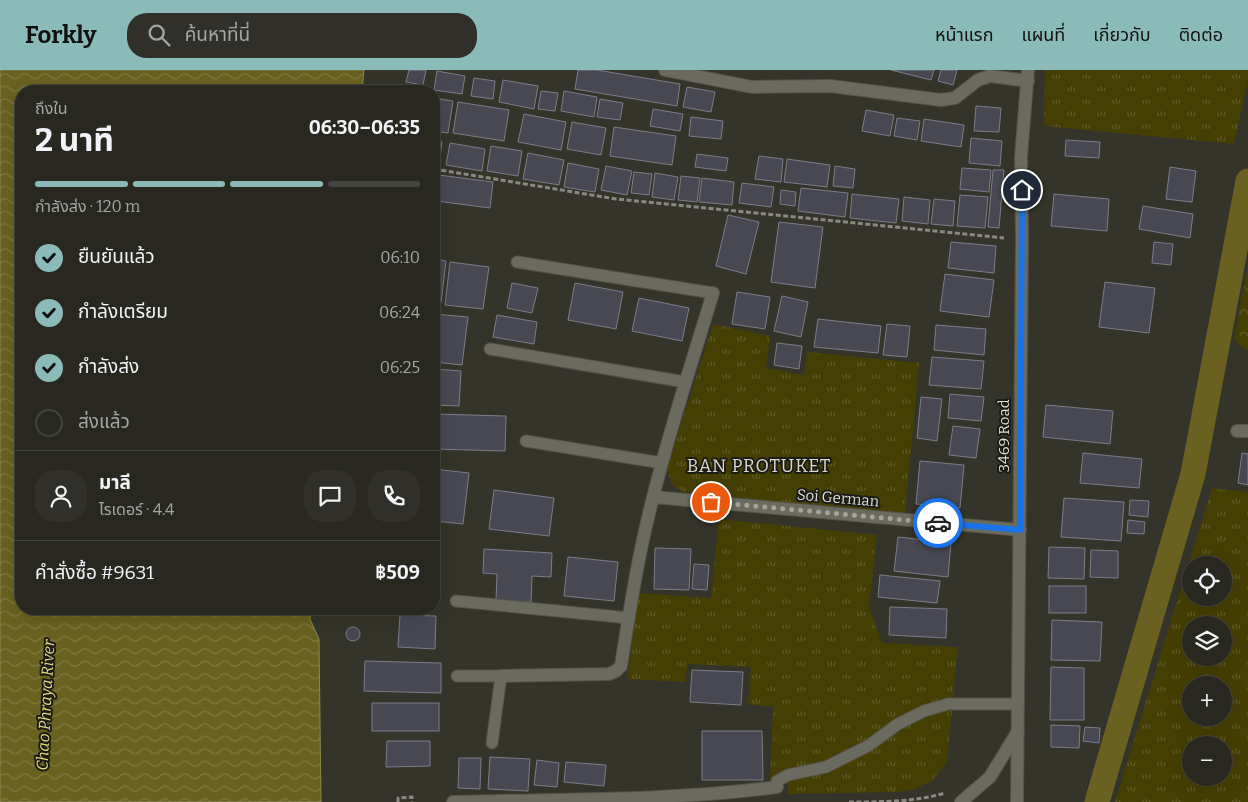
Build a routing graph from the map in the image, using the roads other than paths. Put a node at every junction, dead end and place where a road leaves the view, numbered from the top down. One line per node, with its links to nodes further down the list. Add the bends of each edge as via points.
1 (665, 70): 2 (street, via 752,87 830,86 941,100 955,98 978,80 990,76)
2 (1028, 75): 10 (street, 3469 Road, via 1021,157)
3 (517, 262): 4 (lane)
4 (713, 293): 6 (street)
5 (490, 349): 6 (lane)
6 (685, 382): 8 (street)
7 (526, 441): 8 (lane)
8 (662, 463): 9 (street)
9 (653, 497): 10 (street, Soi German); 12 (street)
10 (1020, 530): 15 (street, 3469 Road)
11 (456, 602): 12 (lane)
12 (629, 618): 14 (street, via 621,666 616,671 609,674)
13 (457, 676): 14 (lane)
14 (502, 676): 17 (lane)
15 (1018, 704): 16 (street, 3469 Road); 18 (lane, via 948,704 924,711 898,724 868,746 826,767 788,775 777,781)
16 (1018, 731): 20 (street, via 990,777); 21 (street, 3469 Road)
17 (492, 743)
18 (777, 787): 19 (street, via 678,796)
19 (453, 802)
20 (961, 802)
21 (1017, 802)

